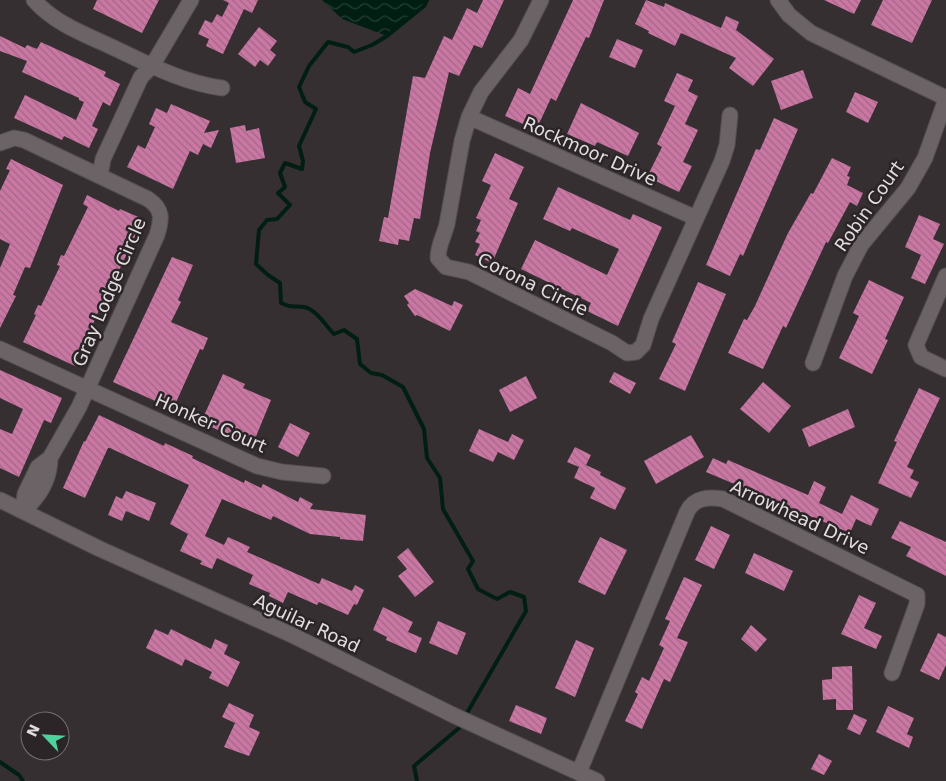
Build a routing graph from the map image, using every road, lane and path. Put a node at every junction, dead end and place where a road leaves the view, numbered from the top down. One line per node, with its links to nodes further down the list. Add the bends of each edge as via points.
1 (34, 0): 5 (street, via 66,25)
2 (192, 0): 5 (street)
3 (541, 0): 9 (street, Corona Circle, via 521,40 481,92)
4 (778, 0): 7 (street, via 789,15 811,33)
5 (152, 66): 6 (street, via 183,79); 11 (street, via 150,82 133,105 117,140 112,163)
6 (222, 88)
7 (946, 99): 15 (street, Robin Court, via 925,158 861,246 845,276)
8 (730, 115): 12 (street, Corona Circle, via 722,161)
9 (469, 117): 12 (street, Rockmoor Drive); 12 (street, Corona Circle, via 438,258 446,267 469,272 627,352 636,352 643,345 651,319)
10 (0, 143): 11 (street, Gray Lodge Circle, via 14,138 24,140)
11 (100, 176): 17 (street, Gray Lodge Circle, via 152,202 161,219 157,235)
12 (696, 218)
13 (946, 276): 16 (street, via 916,345 921,356)
14 (0, 349): 17 (street, Gray Lodge Circle)
15 (813, 362)
16 (946, 369)
17 (87, 389): 18 (street, Honker Court, via 257,466); 20 (street, Gray Lodge Circle, via 50,458 38,466 25,494)
18 (323, 476)
19 (0, 500): 20 (street, Aguilar Road)
20 (23, 512): 22 (street, Aguilar Road, via 292,635 453,715)
21 (892, 673): 22 (street, Arrowhead Drive, via 917,604 917,594 724,500 699,499 687,512)
22 (579, 772): 23 (street, Aguilar Road)
23 (597, 781)

